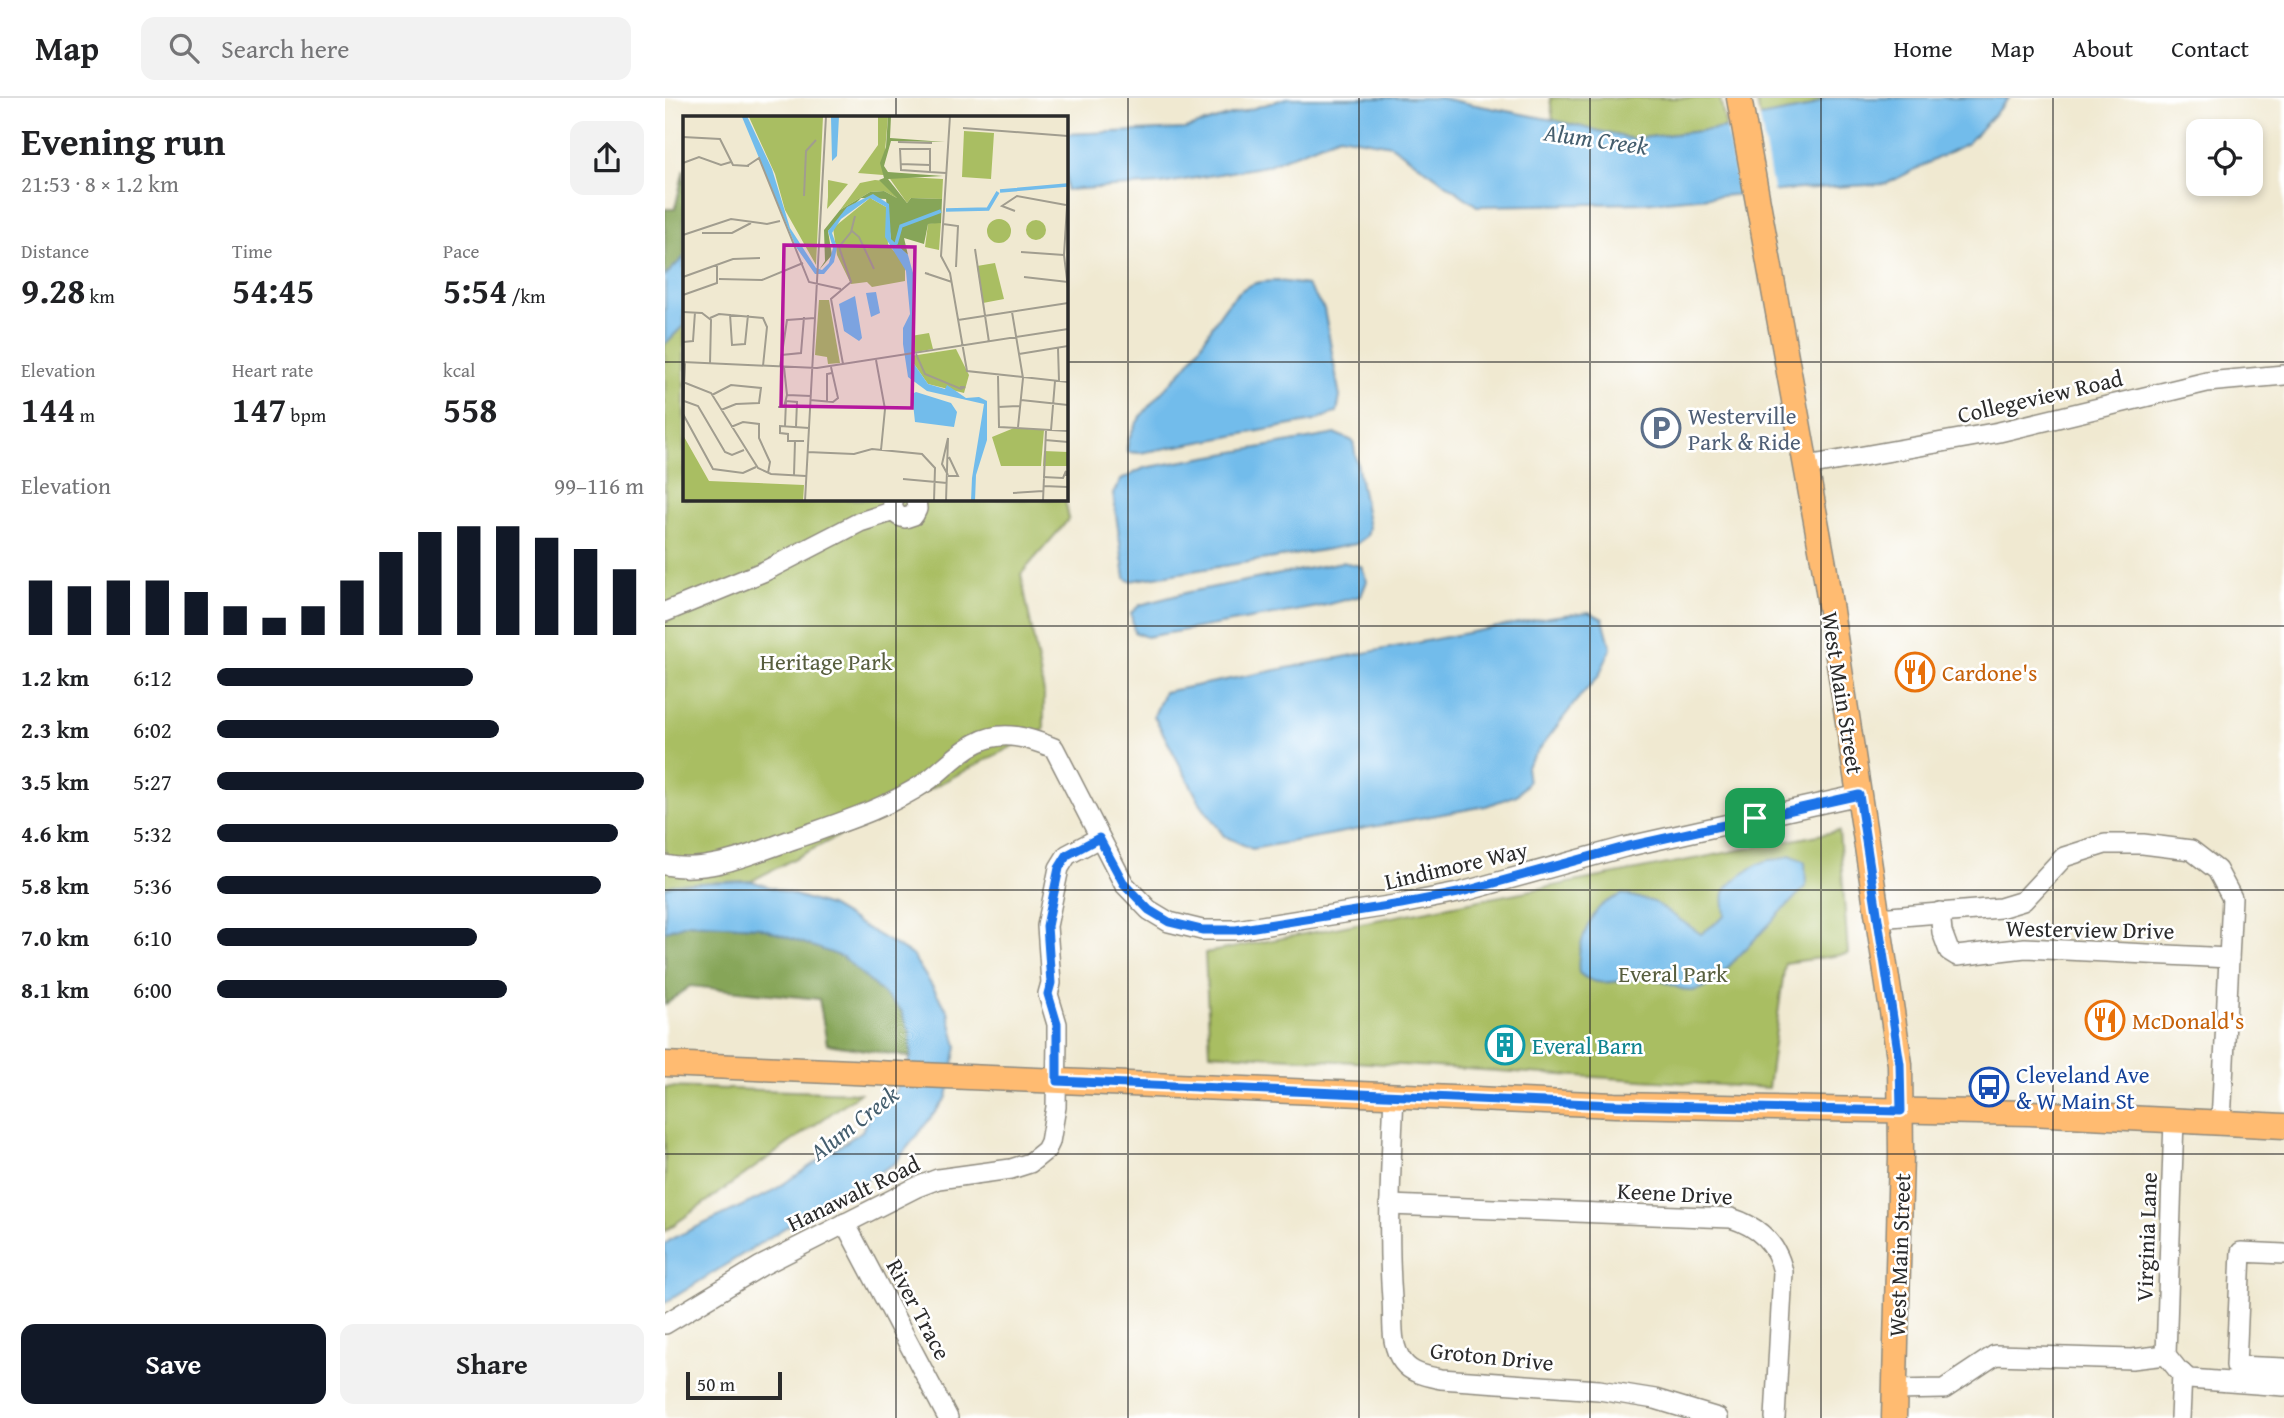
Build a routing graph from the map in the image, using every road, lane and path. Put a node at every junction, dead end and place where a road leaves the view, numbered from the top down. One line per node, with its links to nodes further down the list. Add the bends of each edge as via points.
1 (1739, 98): 3 (main road, West Main Street)
2 (2284, 375): 3 (street, Collegeview Road, via 2207,382 1999,432)
3 (1807, 466): 7 (main road, West Main Street)
4 (916, 500): 5 (street, via 917,509 910,517 899,517)
5 (894, 505): 6 (street, via 765,571)
6 (665, 612)
7 (1859, 795): 8 (street, Lindimore Way, via 1625,847 1458,893 1236,930 1202,930 1169,922 1149,910 1124,884); 11 (main road, West Main Street)
8 (1099, 838): 9 (street, Lindimore Way, via 1054,748 1027,737 1007,736 977,742 926,782 844,822 730,862 698,867); 14 (street, Hanawalt Road, via 1067,855 1059,868 1047,926 1048,994 1057,1024)
9 (665, 865)
10 (1940, 912): 11 (street, Westerview Drive); 12 (street, Westerview Drive, via 1949,951 1957,956 2025,948); 12 (street, Westerview Drive, via 2000,908 2023,901 2064,857 2105,844 2191,850 2217,870 2232,898)
11 (1878, 918): 16 (main road, West Main Street, via 1900,1064)
12 (2229, 958): 18 (street, Westerview Drive)
13 (665, 1064): 14 (main road)
14 (1057, 1081): 15 (main road); 21 (street, Hanawalt Road, via 1053,1133 1037,1159 1011,1169 938,1179)
15 (1394, 1095): 16 (main road); 20 (street, Groton Drive)
16 (1901, 1111): 17 (main road); 28 (main road, West Main Street)
17 (2174, 1120): 18 (main road); 24 (street, Virginia Lane)
18 (2221, 1123): 19 (main road)
19 (2284, 1126)
20 (1389, 1205): 30 (street, Groton Drive, via 1393,1343 1403,1363 1420,1375 1598,1390 1655,1399); 31 (street, Keene Drive, via 1731,1218 1751,1224 1772,1244 1783,1272)
21 (845, 1223): 23 (street, Hanawalt Road, via 726,1285); 29 (street, River Trace)
22 (2284, 1254): 25 (street, via 2241,1252 2236,1366)
23 (665, 1324)
24 (2166, 1355): 26 (street); 28 (street, via 2133,1359 1995,1355 1944,1389)
25 (2284, 1368)
26 (2182, 1373): 27 (street, via 2203,1382); 33 (street)
27 (2284, 1386)
28 (1895, 1390): 32 (main road, West Main Street)
29 (948, 1418)
30 (1719, 1418)
31 (1776, 1418)
32 (1894, 1418)
33 (2180, 1418)

